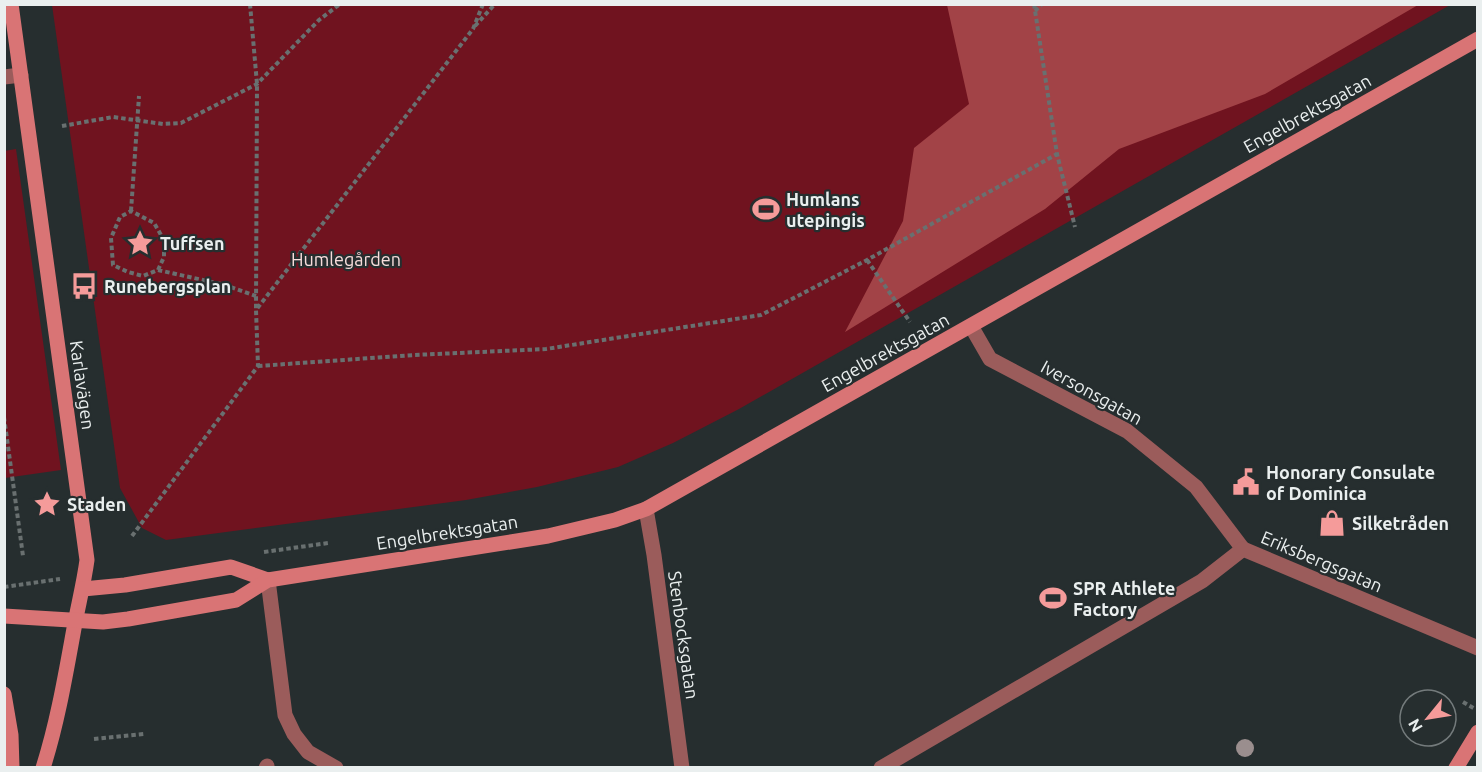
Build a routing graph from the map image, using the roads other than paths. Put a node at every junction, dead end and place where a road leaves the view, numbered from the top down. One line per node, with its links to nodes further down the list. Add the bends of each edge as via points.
1 (11, 4): 3 (street, Karlavägen)
2 (1478, 39): 5 (street, Engelbrektsgatan)
3 (21, 75): 4 (street); 9 (street, Karlavägen, via 87,560)
4 (4, 77)
5 (971, 326): 6 (street, Engelbrektsgatan); 7 (street, Iversonsgatan, via 990,359 1127,431 1179,473 1196,487)
6 (646, 509): 8 (street, Engelbrektsgatan, via 548,536); 18 (street, Stenbocksgatan)
7 (1243, 549): 12 (street, Eriksbergsgatan); 19 (street, Eriksbergsgatan, via 1203,581)
8 (268, 580): 9 (street, Engelbrektsgatan, via 231,567 125,585); 11 (street, Engelbrektsgatan, via 236,600 103,622); 17 (street, via 285,715 308,752)
9 (84, 582): 11 (street, Karlavägen)
10 (4, 616): 11 (street, Engelbrektsgatan)
11 (75, 619): 16 (street, Karlavägen)
12 (1478, 648)
13 (4, 694): 15 (street)
14 (1478, 732): 20 (street)
15 (12, 768)
16 (43, 768)
17 (336, 768)
18 (682, 768)
19 (881, 768)
20 (1456, 768)

